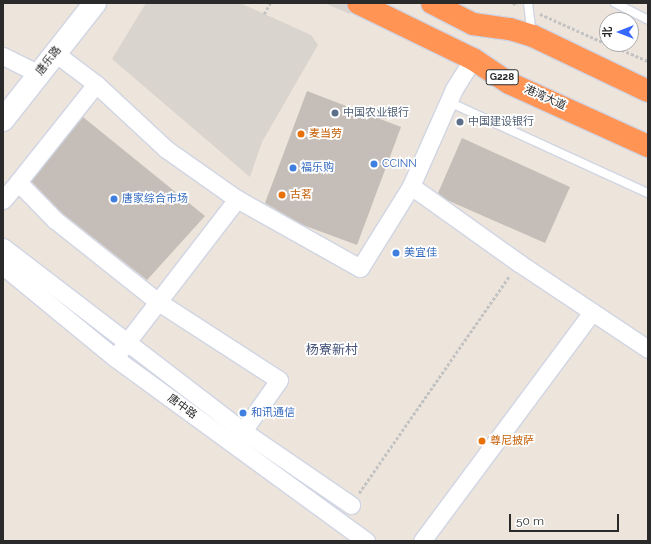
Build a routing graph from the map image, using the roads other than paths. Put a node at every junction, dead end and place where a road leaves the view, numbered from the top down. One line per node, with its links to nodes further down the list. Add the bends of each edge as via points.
1 (95, 3): 8 (street, 唐乐路)
2 (358, 3): 10 (highway, 港湾大道 / G228)
3 (432, 3): 7 (highway, via 473,24)
4 (615, 3): 6 (lane)
5 (529, 6): 7 (lane)
6 (648, 20)
7 (532, 36): 13 (highway)
8 (55, 53): 11 (street, 唐乐路); 12 (street)
9 (3, 56): 11 (street)
10 (473, 59): 14 (street); 16 (highway, 港湾大道 / G228, via 509,82)
11 (39, 74): 15 (street, 唐乐路)
12 (96, 84): 17 (street); 20 (street, via 166,149)
13 (648, 91)
14 (449, 102): 18 (street); 19 (lane)
15 (3, 120)
16 (648, 146)
17 (18, 182): 21 (street); 24 (street, via 55,220)
18 (411, 186): 20 (street, via 360,268); 25 (street)
19 (648, 193)
20 (237, 199): 24 (street)
21 (3, 200)
22 (3, 247): 26 (street)
23 (3, 266): 28 (street, 唐中路)
24 (157, 301): 26 (street); 29 (street, via 279,380)
25 (592, 312): 27 (street); 32 (street)
26 (126, 343): 28 (street); 29 (street)
27 (648, 349)
28 (115, 358): 31 (street, 唐中路)
29 (243, 431): 30 (street)
30 (350, 505)
31 (366, 541)
32 (422, 541)

